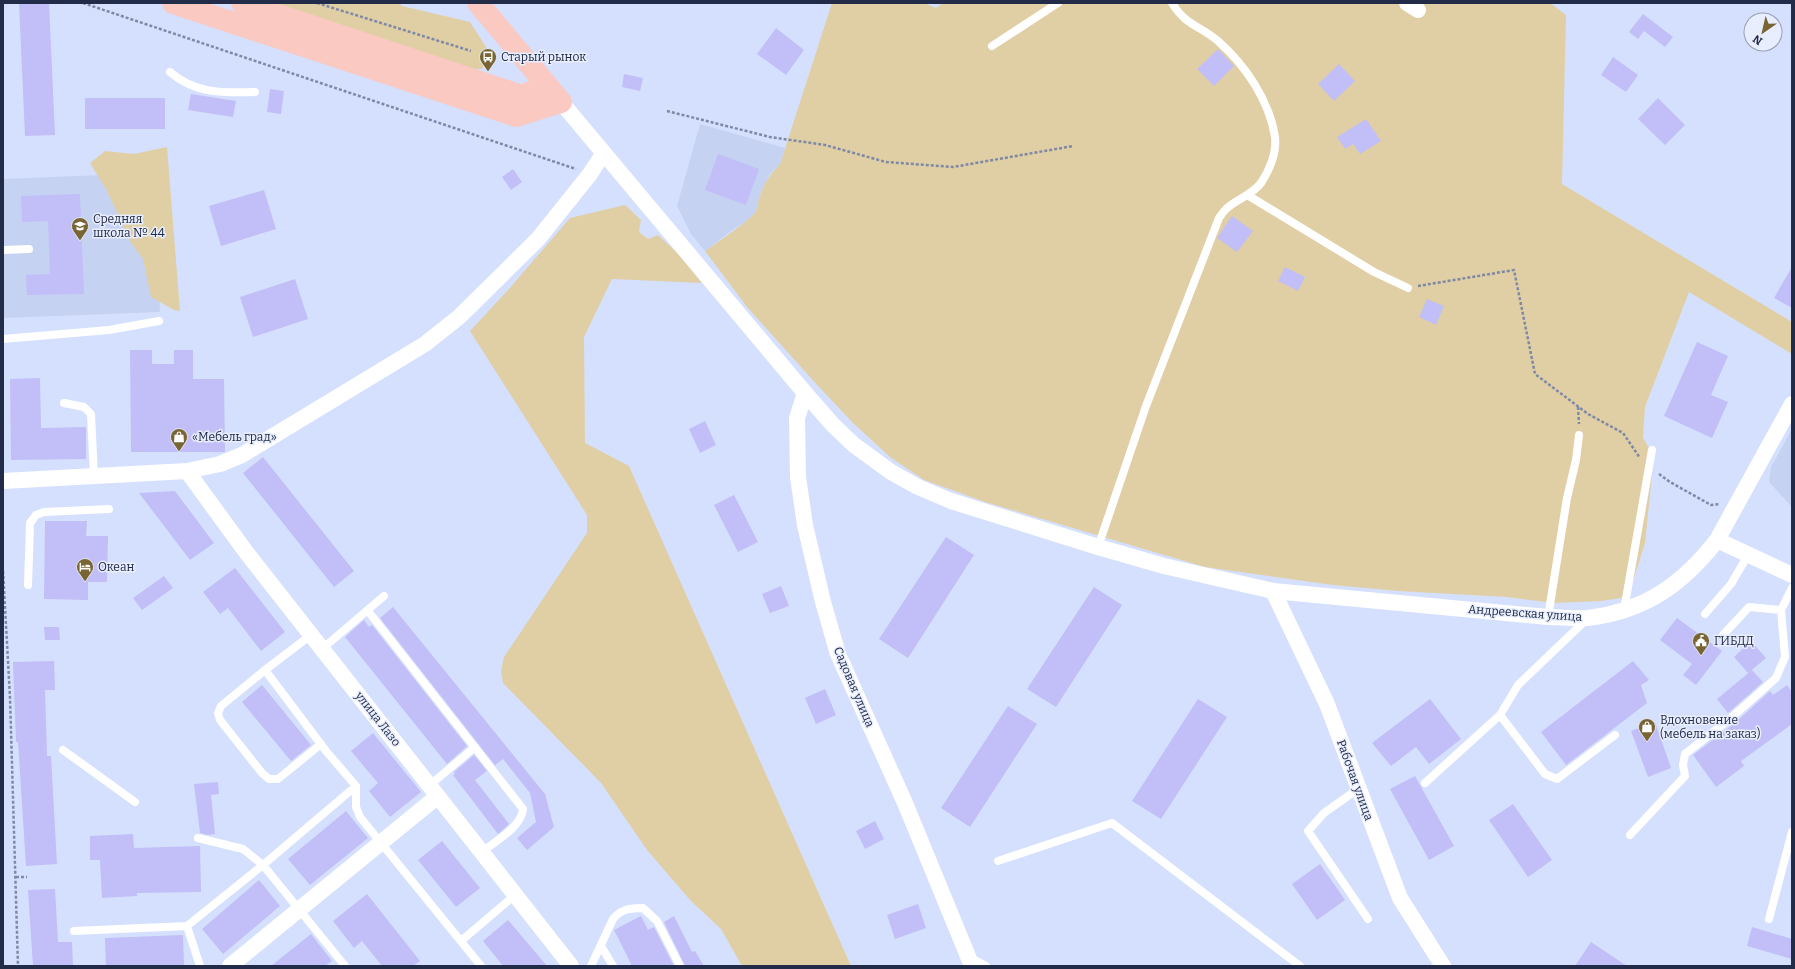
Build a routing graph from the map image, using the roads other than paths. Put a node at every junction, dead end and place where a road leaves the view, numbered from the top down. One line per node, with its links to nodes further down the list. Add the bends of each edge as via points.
1 (173, 3): 10 (main road, via 516,116)
2 (242, 3): 8 (main road, via 522,96)
3 (478, 3): 8 (main road)
4 (1058, 3): 6 (lane)
5 (1172, 3): 28 (lane, via 1187,22 1216,40 1245,69 1260,95 1269,118 1275,138 1274,155 1260,184 1226,209 1219,218 1146,406)
6 (992, 46)
7 (170, 72): 9 (lane, via 180,81 209,92)
8 (546, 85): 10 (main road)
9 (256, 92)
10 (561, 102): 11 (street, Андреевская улица)
11 (603, 154): 18 (street, Андреевская улица); 23 (street, via 538,239 459,317 425,344 242,455 220,464)
12 (1249, 196): 15 (lane, via 1374,272)
13 (29, 249): 14 (lane)
14 (3, 250)
15 (1408, 288)
16 (159, 321): 17 (lane, via 109,330)
17 (3, 339)
18 (805, 393): 28 (street, Андреевская улица, via 854,445 891,472 918,487 951,501); 70 (street, Садовая улица, via 797,418 798,477 805,525 838,654 905,803)
19 (64, 403): 24 (lane, via 84,407 91,414)
20 (1792, 404): 27 (street, Андреевская улица)
21 (1579, 435): 39 (lane)
22 (1652, 450): 35 (lane)
23 (187, 471): 24 (street); 41 (street, улица Лазо)
24 (94, 477): 25 (street)
25 (3, 481)
26 (109, 509): 31 (lane, via 44,512 36,515 30,523)
27 (1717, 540): 29 (street); 35 (street, Андреевская улица, via 1702,560 1684,577 1654,597)
28 (1098, 547): 33 (street, Андреевская улица, via 1164,566)
29 (1748, 555): 30 (street); 38 (lane, via 1731,584)
30 (1792, 575)
31 (28, 585)
32 (1792, 588): 36 (lane)
33 (1273, 591): 39 (street, Андреевская улица); 52 (street, Рабочая улица, via 1327,704)
34 (384, 596): 37 (lane)
35 (1624, 610): 40 (street, Андреевская улица)
36 (1781, 610): 42 (lane, via 1749,606); 56 (lane, via 1785,657 1776,678 1685,754 1685,776)
37 (368, 611): 43 (lane); 48 (lane)
38 (1705, 614)
39 (1548, 617): 40 (street, Андреевская улица)
40 (1587, 618): 45 (lane, via 1518,685)
41 (311, 635): 43 (street, улица Лазо); 44 (lane)
42 (1723, 635)
43 (322, 649): 53 (street, улица Лазо)
44 (265, 670): 47 (lane); 47 (lane, via 222,706 218,713 220,720 262,773 269,778 278,779)
45 (1500, 715): 46 (lane, via 1545,774 1557,780); 50 (lane)
46 (1615, 735)
47 (321, 744): 51 (lane)
48 (475, 747): 53 (lane); 59 (lane, via 523,809 518,824)
49 (63, 750): 54 (lane)
50 (1425, 784)
51 (356, 786): 58 (lane, via 356,807 360,817); 61 (lane)
52 (1358, 789): 65 (lane, via 1324,813 1308,831); 81 (street, Рабочая улица, via 1400,898)
53 (434, 791): 58 (street); 59 (street, улица Лазо)
54 (136, 802)
55 (1792, 832): 64 (lane)
56 (1630, 835)
57 (198, 838): 61 (lane, via 243,848)
58 (381, 842): 63 (street); 68 (lane)
59 (481, 852): 62 (street, улица Лазо)
60 (998, 861): 80 (lane, via 1112,823)
61 (263, 865): 63 (lane); 66 (lane)
62 (515, 895): 68 (lane); 75 (street, улица Лазо)
63 (299, 909): 72 (street); 73 (lane)
64 (1769, 918)
65 (1368, 920)
66 (186, 926): 67 (lane); 71 (lane)
67 (74, 931)
68 (461, 941): 74 (lane)
69 (601, 946): 76 (lane); 77 (lane); 78 (lane, via 618,912 630,908 643,908 657,921)
70 (970, 962): 79 (lane)
71 (200, 966)
72 (230, 966)
73 (345, 966)
74 (481, 966)
75 (572, 966)
76 (590, 966)
77 (613, 966)
78 (680, 966)
79 (986, 966)
80 (1300, 966)
81 (1443, 966)

